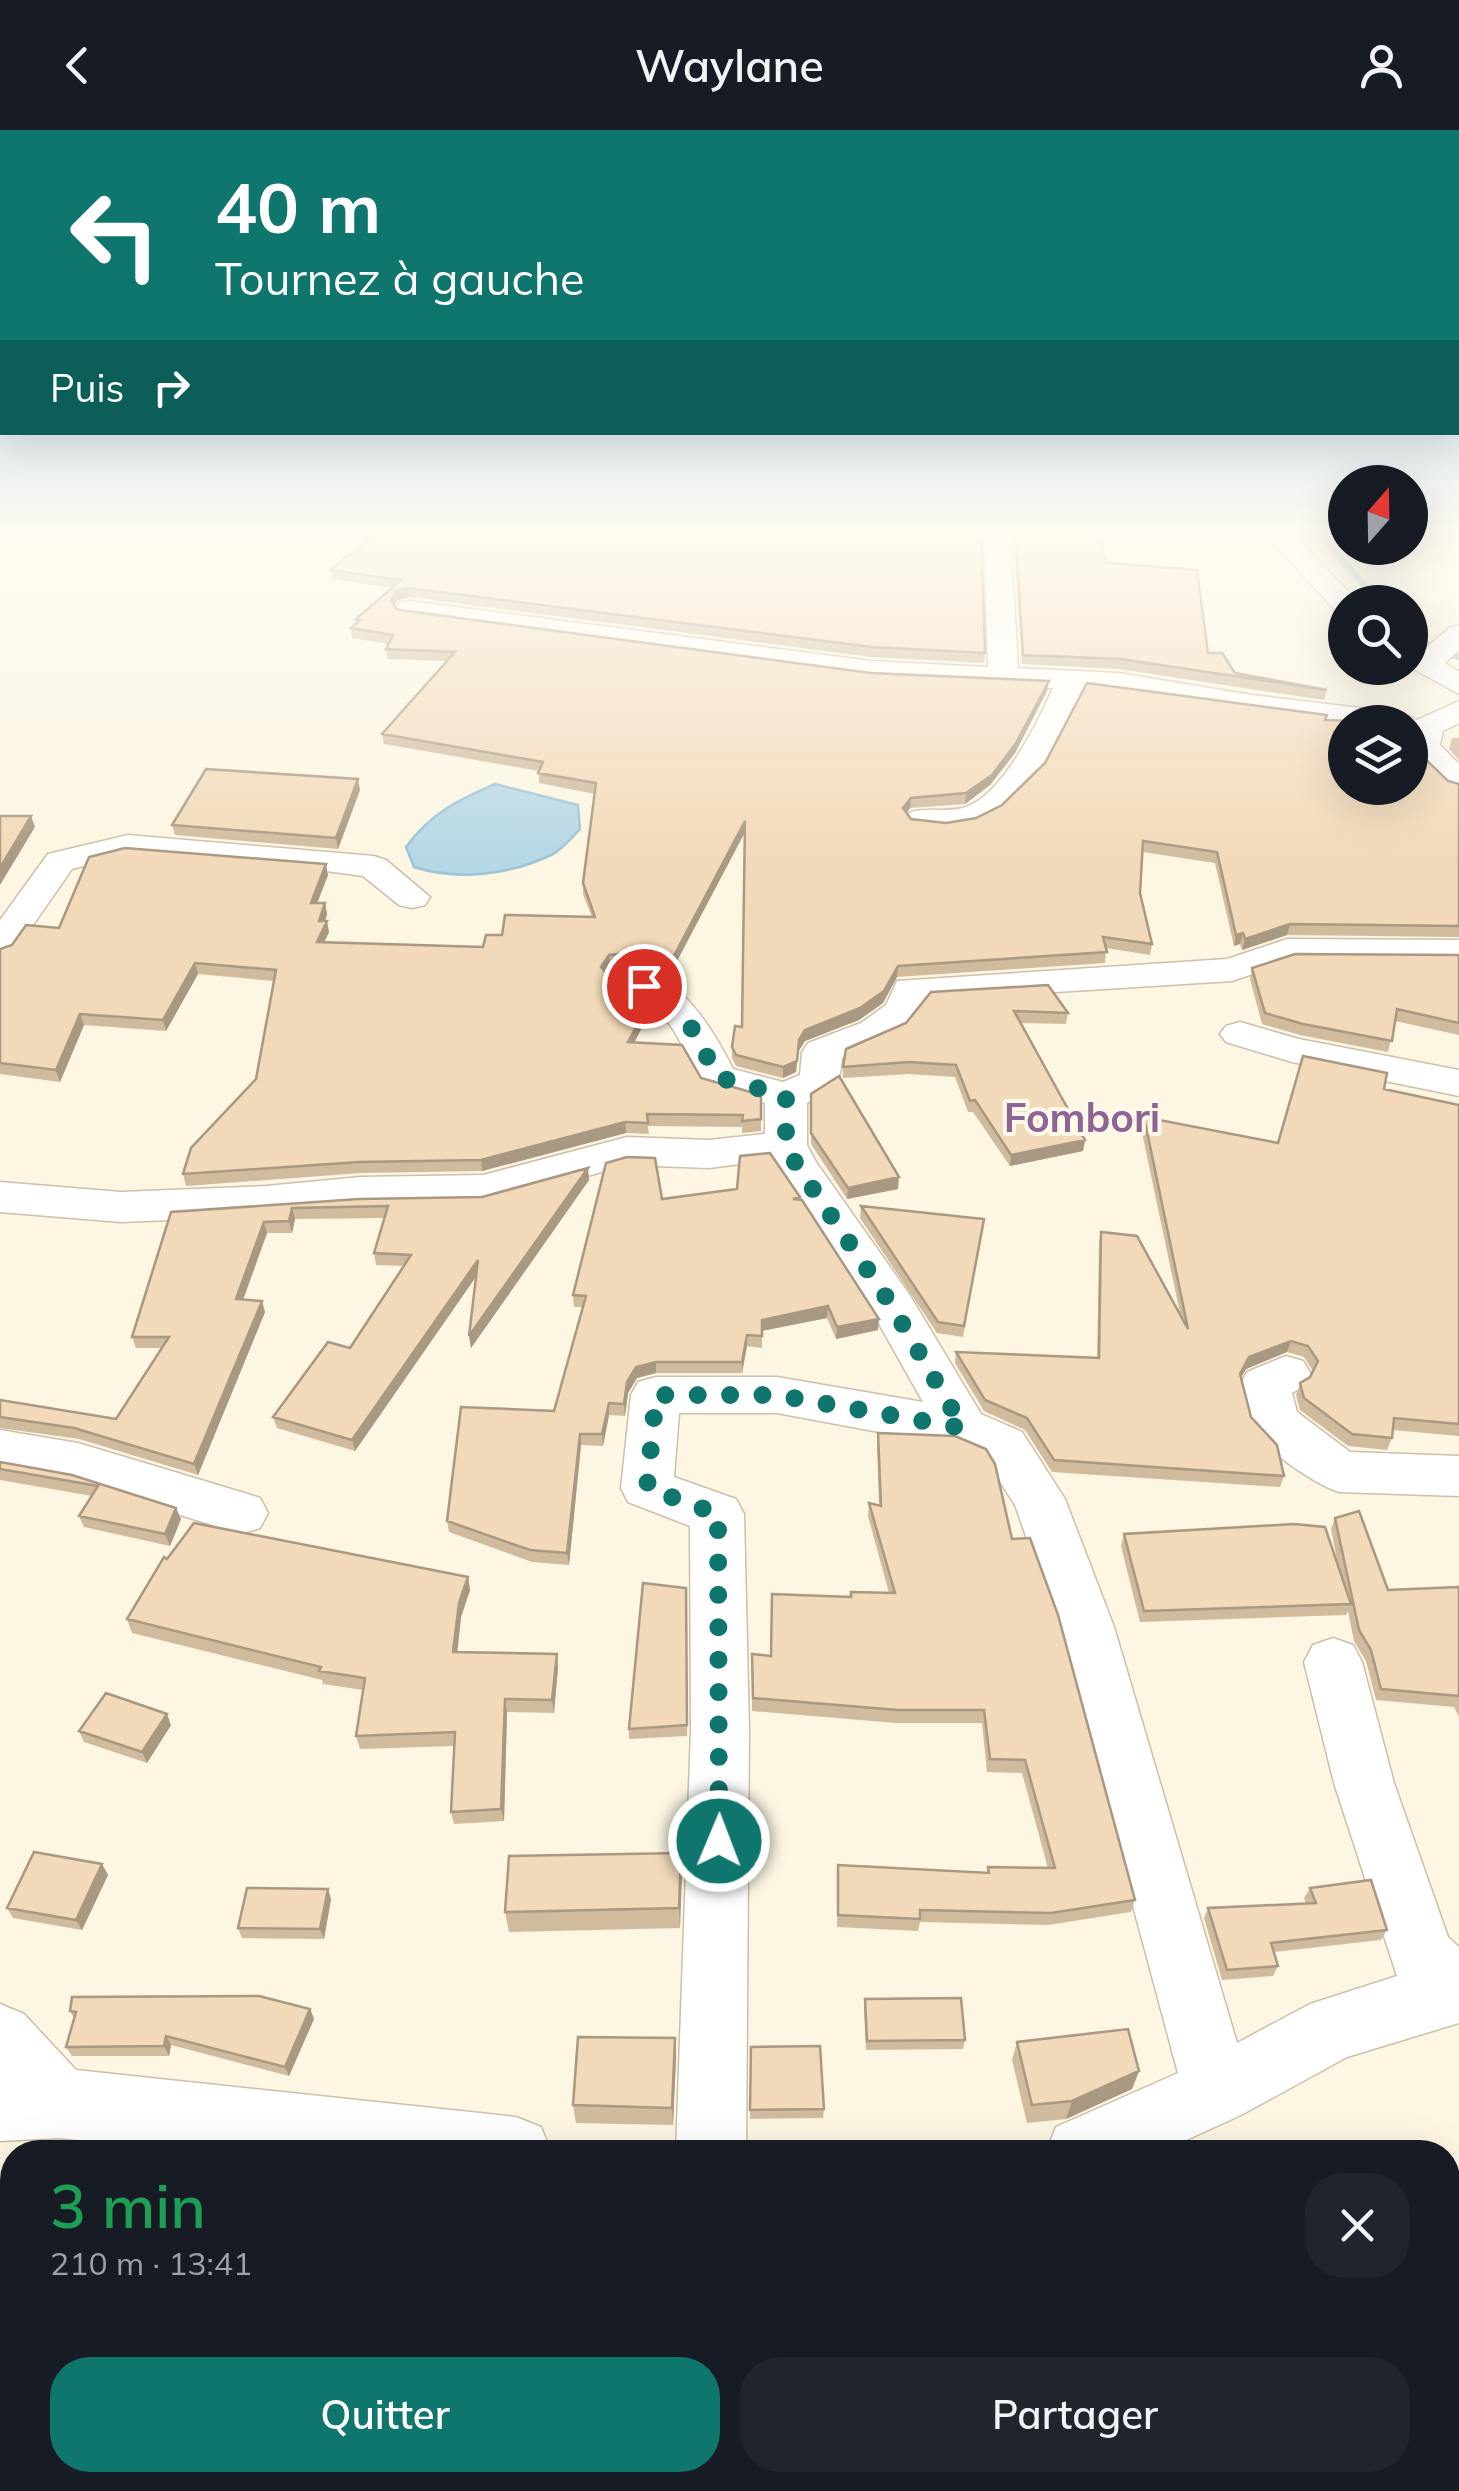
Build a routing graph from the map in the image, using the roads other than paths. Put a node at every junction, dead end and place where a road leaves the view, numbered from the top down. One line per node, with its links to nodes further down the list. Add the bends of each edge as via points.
1 (653, 641): 4 (street, via 871,670)
2 (1002, 641): 4 (street)
3 (1428, 665): 6 (street)
4 (1003, 674): 5 (street)
5 (1072, 681): 8 (street); 12 (street, via 1031,759 998,797 978,814)
6 (1459, 685)
7 (1459, 710): 9 (street)
8 (1328, 713)
9 (1428, 720)
10 (1428, 753): 11 (street)
11 (1459, 782)
12 (922, 819)
13 (412, 897): 14 (street, via 374,867 128,846 60,861)
14 (0, 946)
15 (1459, 951): 19 (street, via 1287,950 1232,970 910,989 904,1011 822,1052 820,1082)
16 (624, 978): 19 (street, via 664,995 686,1016 717,1077)
17 (1240, 1034): 18 (street)
18 (1459, 1083)
19 (786, 1121): 20 (street, via 709,1154 627,1151 483,1190 120,1207); 22 (street)
20 (0, 1197)
21 (1286, 1374): 24 (street, via 1265,1386 1274,1422 1339,1472)
22 (963, 1428): 28 (street, via 1004,1446 1039,1498 1086,1627); 31 (street, via 777,1395 656,1395 647,1488 718,1514)
23 (0, 1450): 25 (street, via 78,1462)
24 (1459, 1476)
25 (241, 1513)
26 (1334, 1662): 28 (street, via 1364,1783 1422,1957 1459,1990 1334,2028)
27 (0, 2038): 29 (street)
28 (1217, 2092): 32 (street)
29 (29, 2104): 30 (street)
30 (394, 2140)
31 (711, 2140)
32 (1108, 2140)

